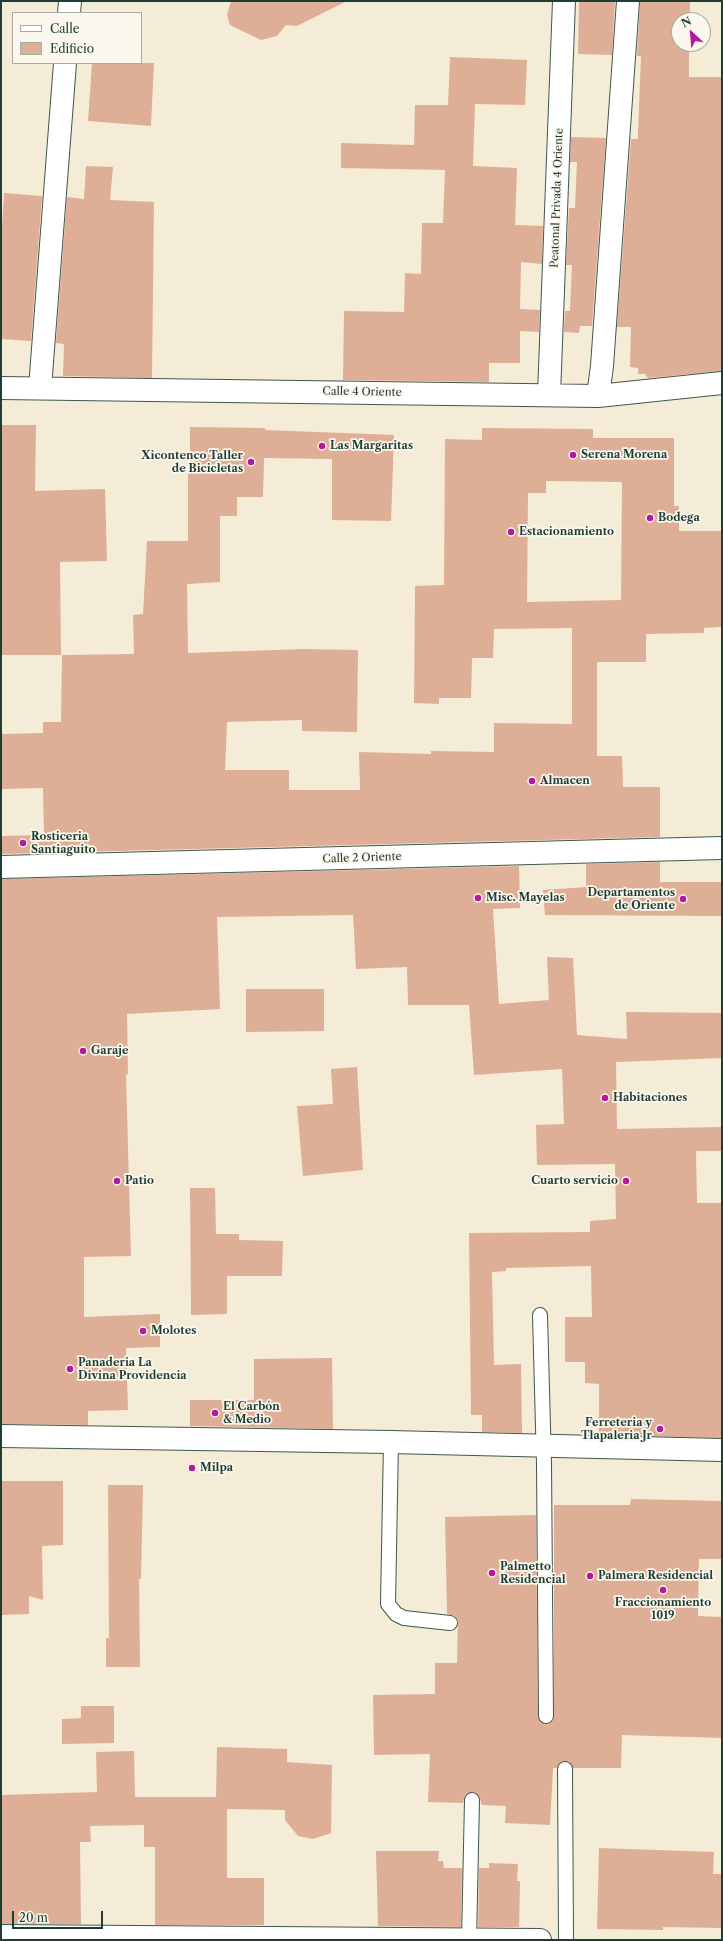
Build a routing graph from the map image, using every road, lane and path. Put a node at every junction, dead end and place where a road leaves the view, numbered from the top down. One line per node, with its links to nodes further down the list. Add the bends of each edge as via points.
1 (70, 1): 4 (street)
2 (564, 1): 9 (street, Peatonal Privada 4 Oriente)
3 (628, 1): 10 (street, via 603,358)
4 (69, 12)
5 (65, 64): 8 (street)
6 (722, 383): 10 (street, Calle 4 Oriente)
7 (1, 388): 8 (street, Calle 4 Oriente)
8 (40, 388): 9 (street, Calle 4 Oriente)
9 (549, 395): 10 (street, Calle 4 Oriente)
10 (598, 396)
11 (722, 848): 12 (street, Calle 2 Oriente)
12 (1, 867)
13 (540, 1315): 16 (lane)
14 (1, 1436): 15 (street)
15 (391, 1442): 16 (street); 18 (lane, via 388,1604 396,1614 404,1618)
16 (543, 1445): 17 (street); 19 (lane)
17 (722, 1450)
18 (450, 1623)
19 (546, 1716)
20 (564, 1769): 26 (lane)
21 (472, 1800): 24 (lane)
22 (1, 1936): 23 (street)
23 (194, 1939): 24 (street)
24 (469, 1940): 25 (street)
25 (540, 1940)
26 (566, 1940)

